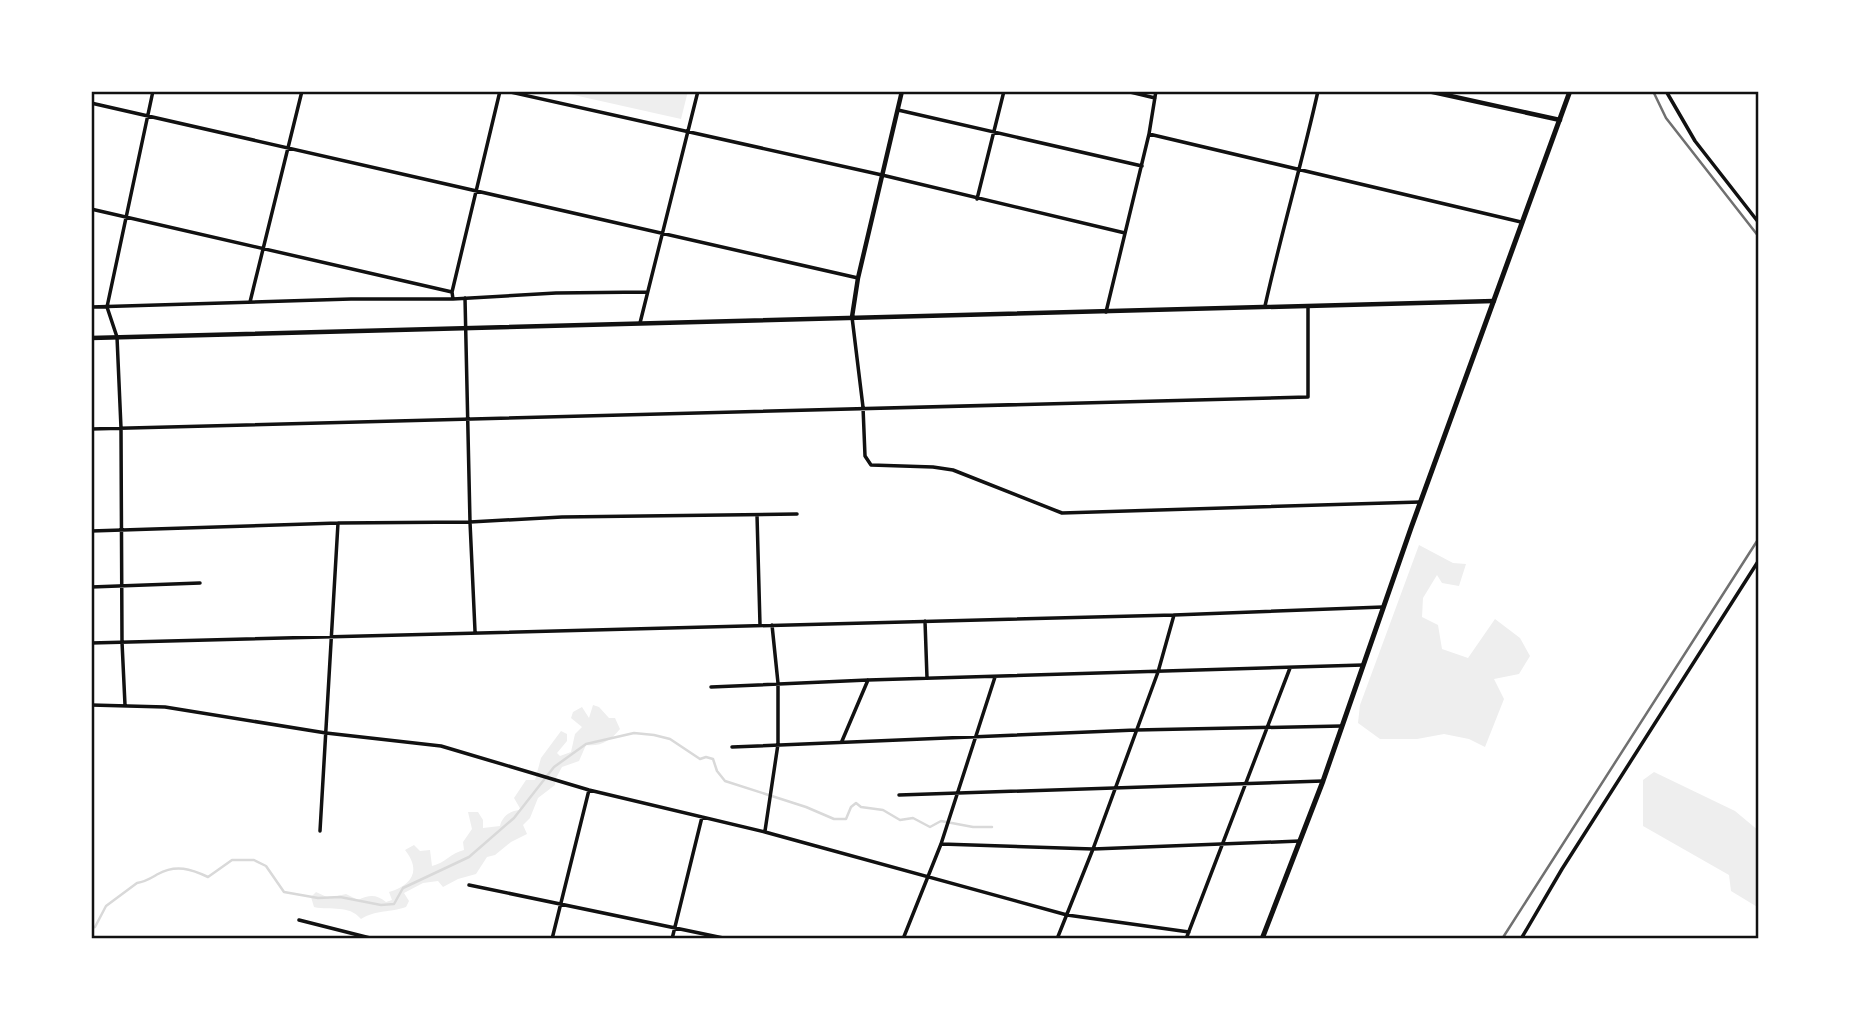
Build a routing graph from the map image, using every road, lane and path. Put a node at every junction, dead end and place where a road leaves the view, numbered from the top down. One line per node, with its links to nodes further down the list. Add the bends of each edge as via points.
1 (153, 91): 16 (street)
2 (302, 91): 21 (street)
3 (503, 91): 19 (street); 25 (street)
4 (698, 91): 19 (street)
5 (902, 91): 15 (street)
6 (1004, 91): 18 (street)
7 (1126, 91): 13 (street)
8 (1156, 91): 13 (street)
9 (1318, 91): 23 (street)
10 (1428, 91): 17 (street)
11 (1570, 91): 17 (main road)
12 (1666, 91): 30 (street, via 1695,141)
13 (1155, 98): 20 (street)
14 (91, 103): 16 (street)
15 (898, 110): 18 (street); 24 (street)
16 (148, 115): 21 (street); 28 (street)
17 (1561, 120): 29 (main road)
18 (995, 132): 22 (street); 26 (street)
19 (688, 133): 24 (street); 32 (street)
20 (1149, 134): 22 (street); 23 (street)
21 (289, 148): 25 (street); 33 (street)
22 (1142, 166): 31 (street)
23 (1301, 169): 29 (street); 44 (street)
24 (882, 175): 26 (street); 34 (street)
25 (477, 191): 32 (street); 35 (street)
26 (977, 199): 31 (street)
27 (91, 209): 28 (street)
28 (126, 217): 33 (street); 43 (street)
29 (1523, 223): 39 (main road)
30 (1759, 223)
31 (1125, 233): 45 (street)
32 (660, 234): 34 (street); 36 (street)
33 (262, 248): 35 (street); 40 (street)
34 (858, 278): 46 (street)
35 (452, 292): 38 (street)
36 (647, 292): 37 (street); 47 (street)
37 (466, 298): 38 (street); 48 (street)
38 (453, 299): 40 (street)
39 (1494, 301): 41 (street); 55 (main road)
40 (250, 302): 43 (street)
41 (1308, 306): 44 (street); 51 (street, via 1308,397)
42 (91, 307): 43 (street)
43 (107, 307): 49 (street)
44 (1265, 307): 45 (street)
45 (1107, 312): 46 (street)
46 (852, 317): 47 (street); 51 (street)
47 (640, 323): 48 (street)
48 (466, 327): 49 (street); 52 (street)
49 (117, 337): 50 (street); 53 (street)
50 (91, 338)
51 (863, 407): 52 (street); 55 (street, via 864,456 871,465 953,470 1062,513)
52 (468, 418): 53 (street); 58 (street)
53 (121, 428): 54 (street); 61 (street)
54 (91, 429)
55 (1420, 502): 66 (main road)
56 (797, 514): 57 (street)
57 (757, 515): 58 (street); 69 (street)
58 (470, 522): 59 (street); 71 (street)
59 (338, 523): 61 (street); 72 (street)
60 (91, 531): 61 (street)
61 (123, 531): 64 (street)
62 (1759, 560): 121 (street)
63 (200, 583): 64 (street)
64 (121, 586): 65 (street); 73 (street)
65 (91, 587)
66 (1384, 607): 67 (street); 75 (main road)
67 (1174, 615): 68 (street); 77 (street)
68 (925, 621): 70 (street); 79 (street)
69 (760, 625): 70 (street); 71 (street)
70 (772, 625): 81 (street)
71 (475, 631): 72 (street)
72 (331, 637): 73 (street); 88 (street)
73 (122, 642): 74 (street); 84 (street)
74 (91, 643)
75 (1364, 665): 76 (street); 86 (main road)
76 (1290, 668): 77 (street); 85 (street)
77 (1158, 672): 78 (street); 87 (street)
78 (995, 677): 79 (street); 89 (street)
79 (927, 678): 80 (street)
80 (868, 680): 81 (street); 90 (street)
81 (778, 682): 82 (street); 91 (street)
82 (711, 687)
83 (91, 705): 84 (street)
84 (125, 705): 88 (street, via 165,707)
85 (1266, 726): 86 (street); 87 (street); 94 (street)
86 (1342, 726): 93 (main road)
87 (1136, 730): 89 (street); 95 (street)
88 (326, 733): 96 (street, via 442,746); 100 (street)
89 (976, 737): 90 (street); 97 (street)
90 (842, 741): 91 (street)
91 (778, 744): 92 (street); 101 (street)
92 (732, 747)
93 (1323, 781): 94 (street); 102 (main road)
94 (1244, 784): 95 (street); 103 (street)
95 (1113, 789): 97 (street); 105 (street)
96 (589, 790): 99 (street); 108 (street)
97 (956, 794): 98 (street); 104 (street)
98 (899, 795)
99 (702, 817): 101 (street); 111 (street)
100 (320, 831)
101 (765, 832): 106 (street)
102 (1300, 841): 103 (street); 120 (main road)
103 (1224, 843): 105 (street); 112 (street)
104 (941, 844): 105 (street); 106 (street)
105 (1093, 849): 109 (street)
106 (927, 875): 109 (street); 117 (street)
107 (469, 885): 108 (street)
108 (561, 905): 111 (street); 114 (street)
109 (1068, 915): 112 (street); 118 (street)
110 (299, 920): 113 (street)
111 (674, 927): 115 (street); 116 (street)
112 (1189, 932): 119 (street)
113 (374, 939)
114 (552, 939)
115 (671, 939)
116 (728, 939)
117 (903, 939)
118 (1057, 939)
119 (1186, 939)
120 (1262, 939)
121 (1521, 939)

